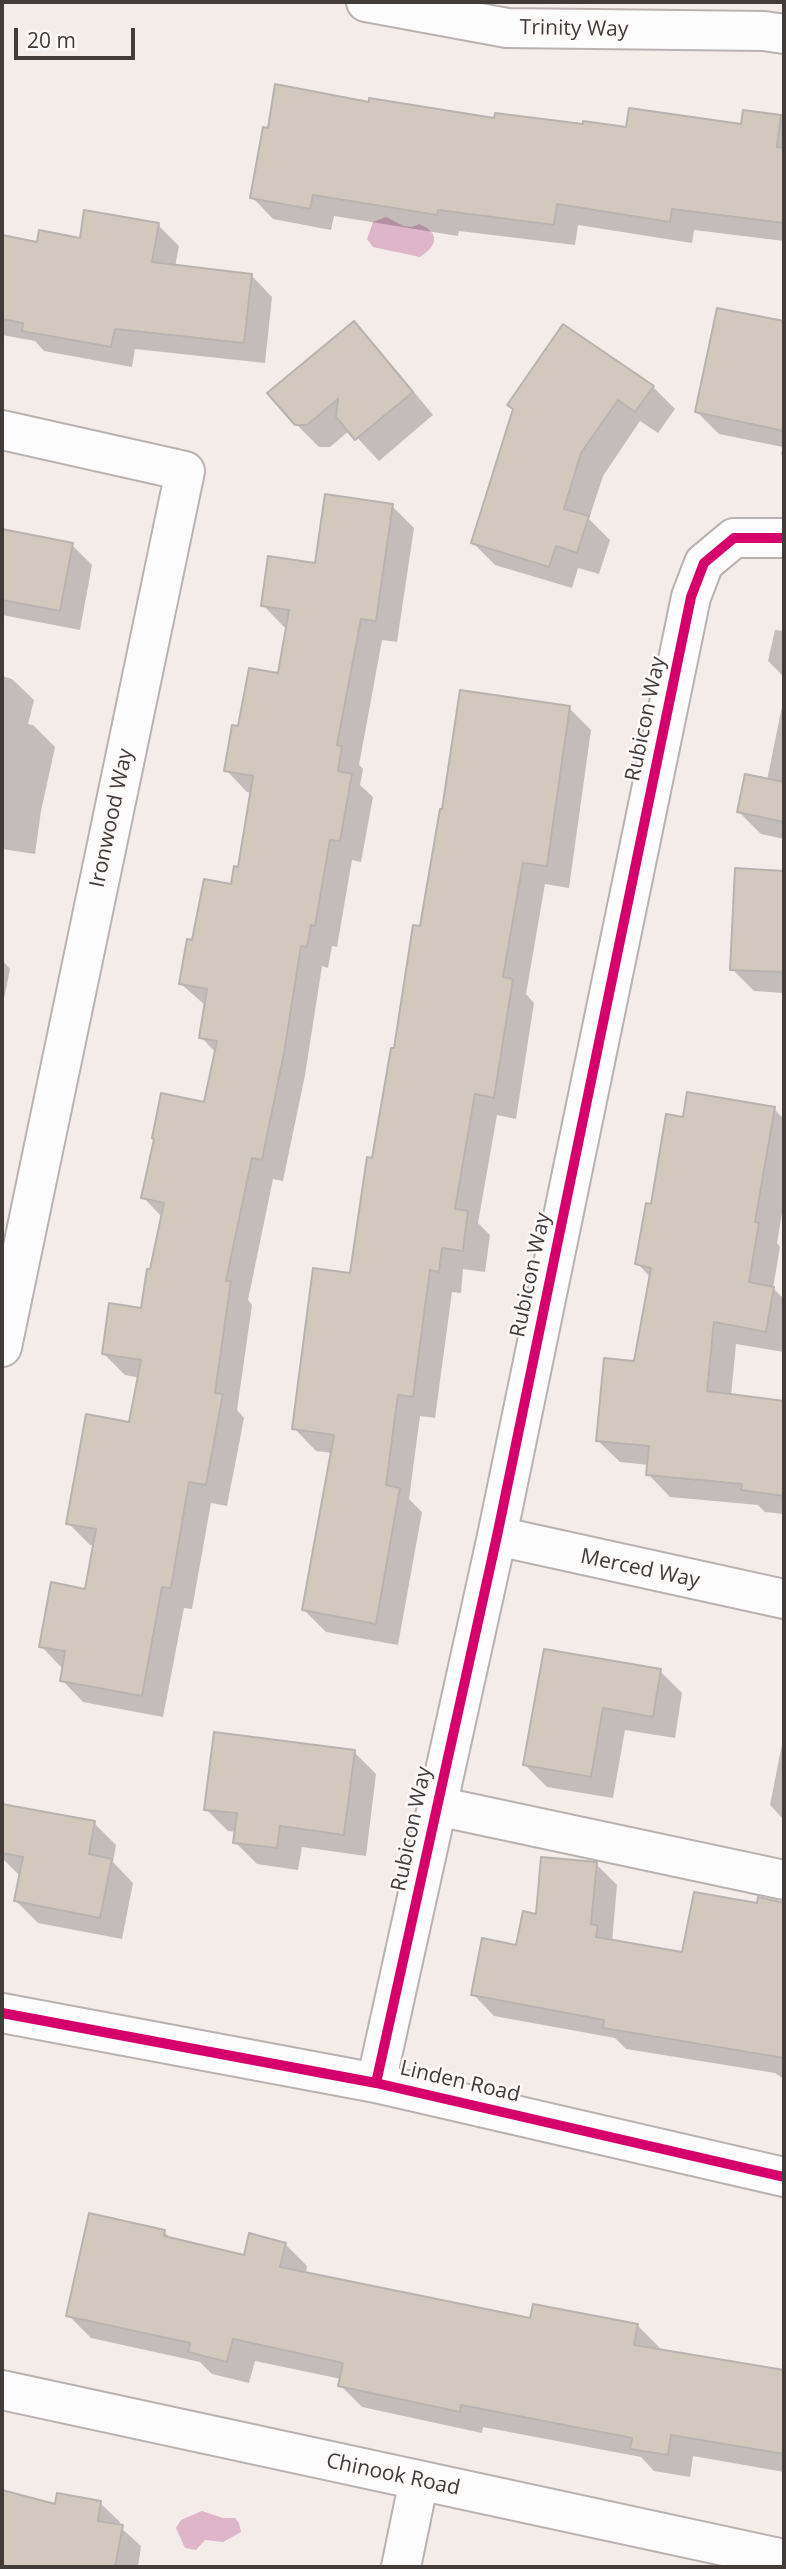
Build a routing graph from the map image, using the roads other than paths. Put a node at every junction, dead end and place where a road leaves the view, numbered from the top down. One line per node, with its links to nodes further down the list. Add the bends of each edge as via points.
1 (366, 2): 2 (street, Trinity Way, via 508,28)
2 (784, 34)
3 (2, 430): 5 (street, Ironwood Way, via 185,471)
4 (784, 538): 6 (street, Rubicon Way, via 734,538 704,563 691,597)
5 (2, 1348)
6 (496, 1536): 7 (street, Merced Way); 8 (street, Rubicon Way)
7 (784, 1599)
8 (437, 1806): 9 (street); 11 (street, Rubicon Way)
9 (784, 1880)
10 (2, 2013): 11 (street, Linden Road)
11 (376, 2082): 12 (street, Linden Road)
12 (784, 2177)
13 (2, 2390): 14 (street, Chinook Road)
14 (419, 2480): 15 (street, Chinook Road); 16 (street)
15 (784, 2559)
16 (401, 2567)

